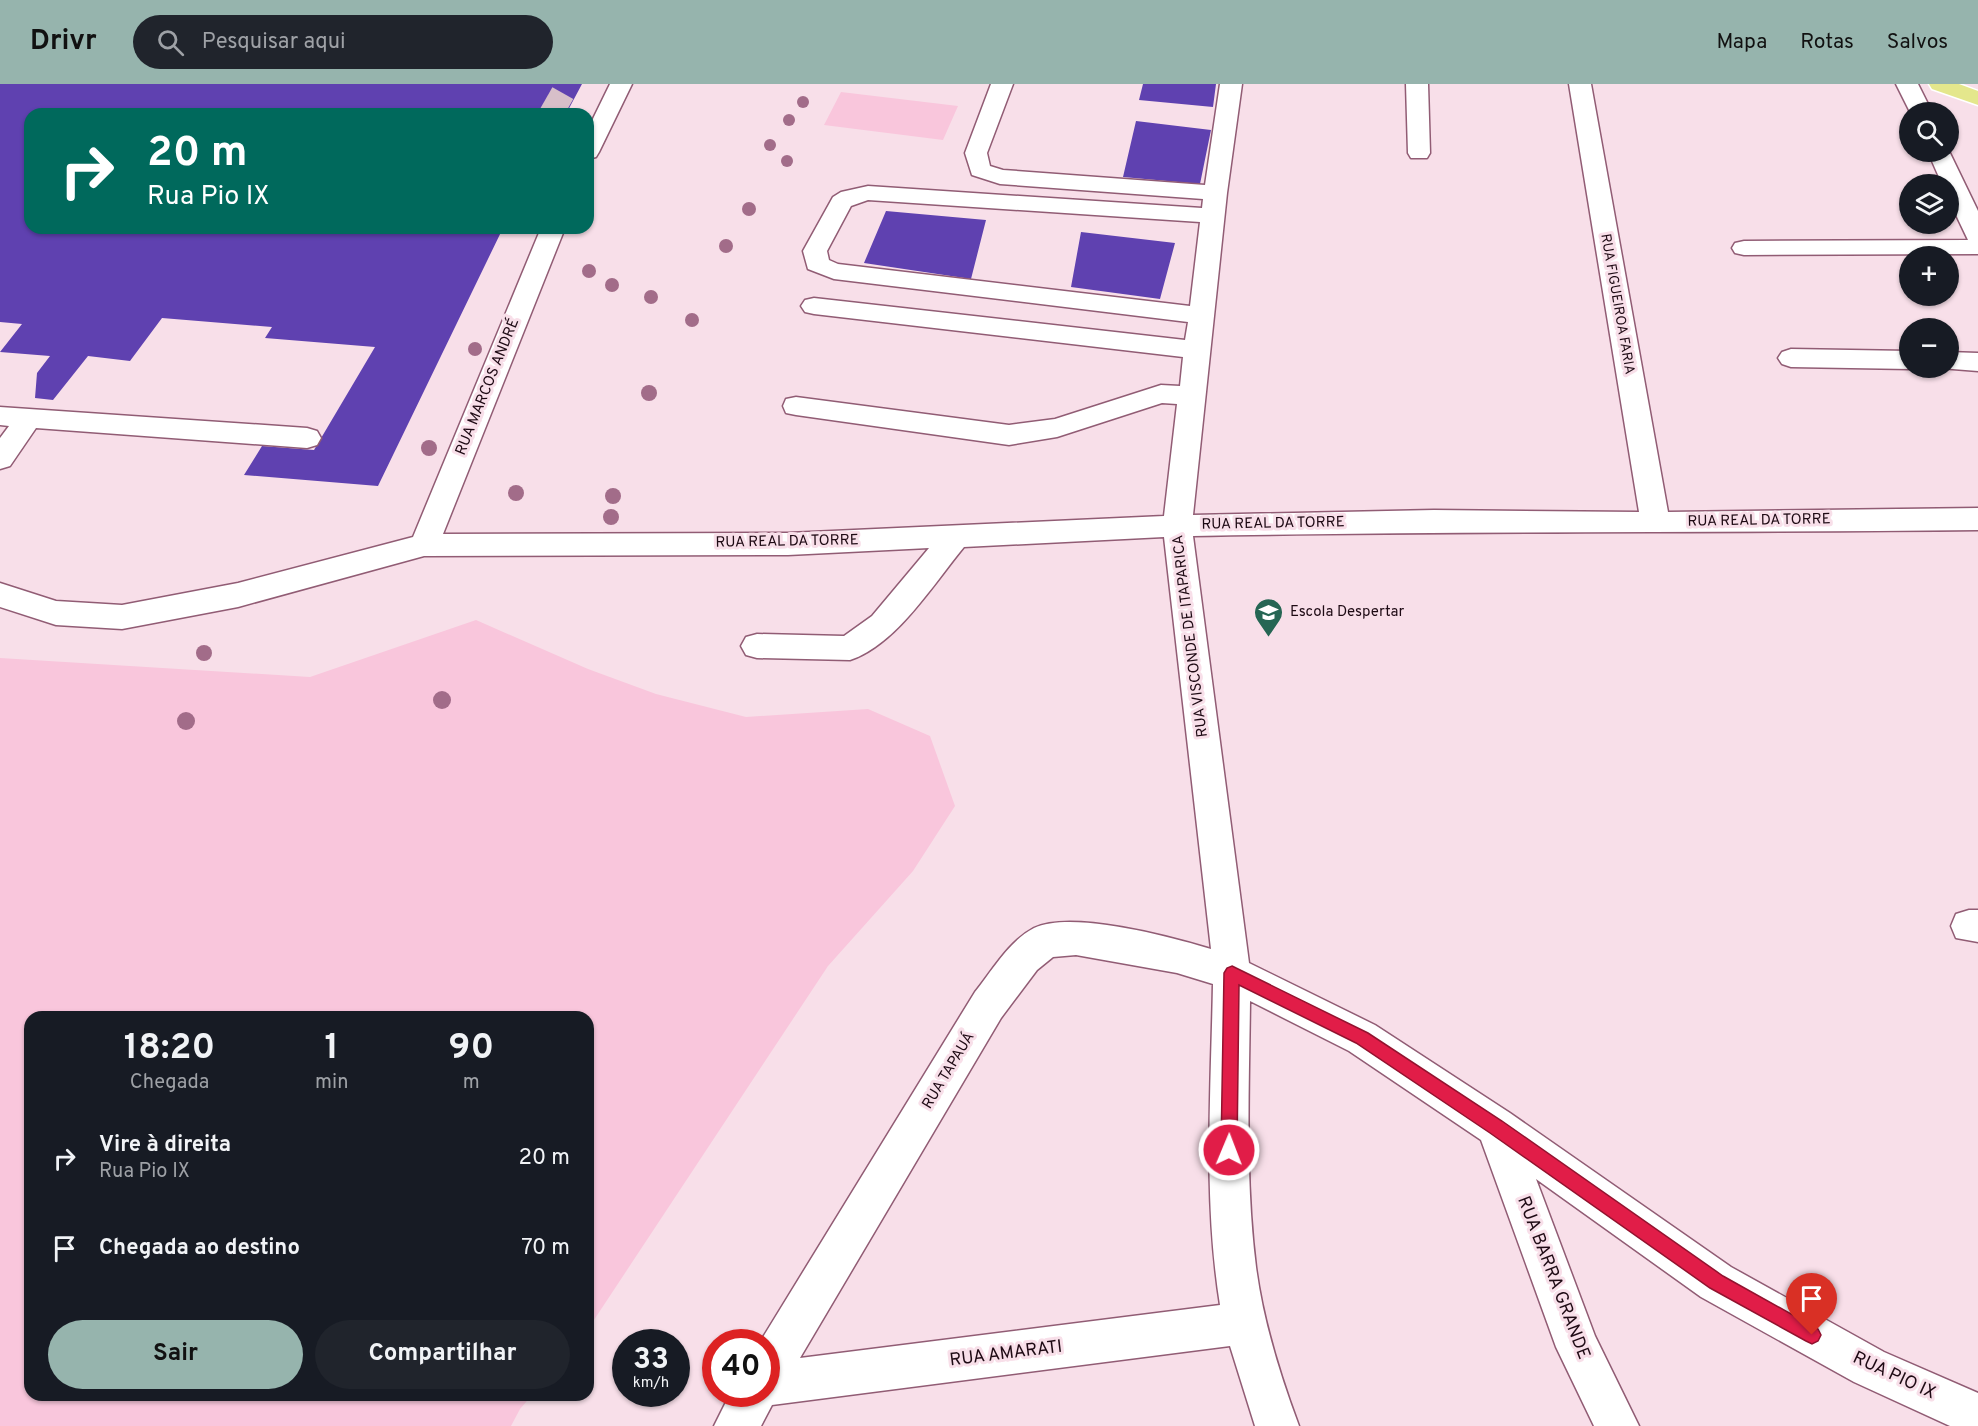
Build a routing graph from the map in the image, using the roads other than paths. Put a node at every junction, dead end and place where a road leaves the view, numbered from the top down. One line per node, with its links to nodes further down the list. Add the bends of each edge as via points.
1 (621, 84): 10 (street)
2 (1002, 84): 13 (street, via 976,153 980,170 1000,177)
3 (1232, 84): 13 (street, RUA VISCONDE DE ITAPARICA)
4 (1417, 84): 11 (street)
5 (1580, 84): 32 (street, RUA FIGUEIROA FARIA)
6 (1907, 84): 9 (street)
7 (1940, 84): 8 (main road)
8 (1978, 99)
9 (1916, 102)
10 (594, 137)
11 (1419, 153)
12 (1944, 162): 15 (street)
13 (1213, 204): 19 (street, RUA VISCONDE DE ITAPARICA); 19 (street, via 868,193 841,202 815,251 817,264 834,272)
14 (551, 234): 35 (street, RUA MARCOS ANDRÉ)
15 (1978, 237)
16 (1978, 247): 17 (street)
17 (1744, 248)
18 (814, 306): 20 (street)
19 (1200, 315): 20 (street, RUA VISCONDE DE ITAPARICA)
20 (1195, 350): 25 (street, RUA VISCONDE DE ITAPARICA)
21 (1791, 358): 22 (street)
22 (1899, 360)
23 (1959, 361): 24 (street)
24 (1978, 362)
25 (1191, 396): 26 (street, via 1161,394 1057,428 1009,435); 33 (street, RUA VISCONDE DE ITAPARICA)
26 (796, 406)
27 (0, 416): 28 (street)
28 (29, 418): 29 (street); 30 (street)
29 (307, 438)
30 (0, 459)
31 (1978, 519): 32 (street, RUA REAL DA TORRE)
32 (1655, 523): 33 (street, RUA REAL DA TORRE, via 1434,521)
33 (1177, 526): 34 (street, RUA REAL DA TORRE); 38 (street, RUA VISCONDE DE ITAPARICA)
34 (956, 536): 35 (street, RUA REAL DA TORRE, via 788,544); 37 (street, via 884,624 850,648)
35 (424, 545): 36 (street, RUA REAL DA TORRE, via 238,596 122,617 56,613)
36 (0, 595)
37 (757, 646)
38 (1232, 973): 39 (street, RUA PIO IX, via 1362,1038); 40 (street, RUA VISCONDE DE ITAPARICA, via 1229,1150 1235,1267); 41 (street, RUA TAPAUÁ, via 1177,956 1076,938 1045,941 1024,957 988,1005)
39 (1496, 1127): 44 (street, RUA PIO IX, via 1716,1282 1869,1367); 47 (street, RUA BARRA GRANDE, via 1578,1347)
40 (1245, 1323): 42 (street, RUA AMARATI); 46 (street, RUA VISCONDE DE ITAPARICA)
41 (780, 1351)
42 (780, 1382)
43 (747, 1407): 45 (street)
44 (1978, 1416)
45 (736, 1426)
46 (1277, 1426)
47 (1617, 1426)

